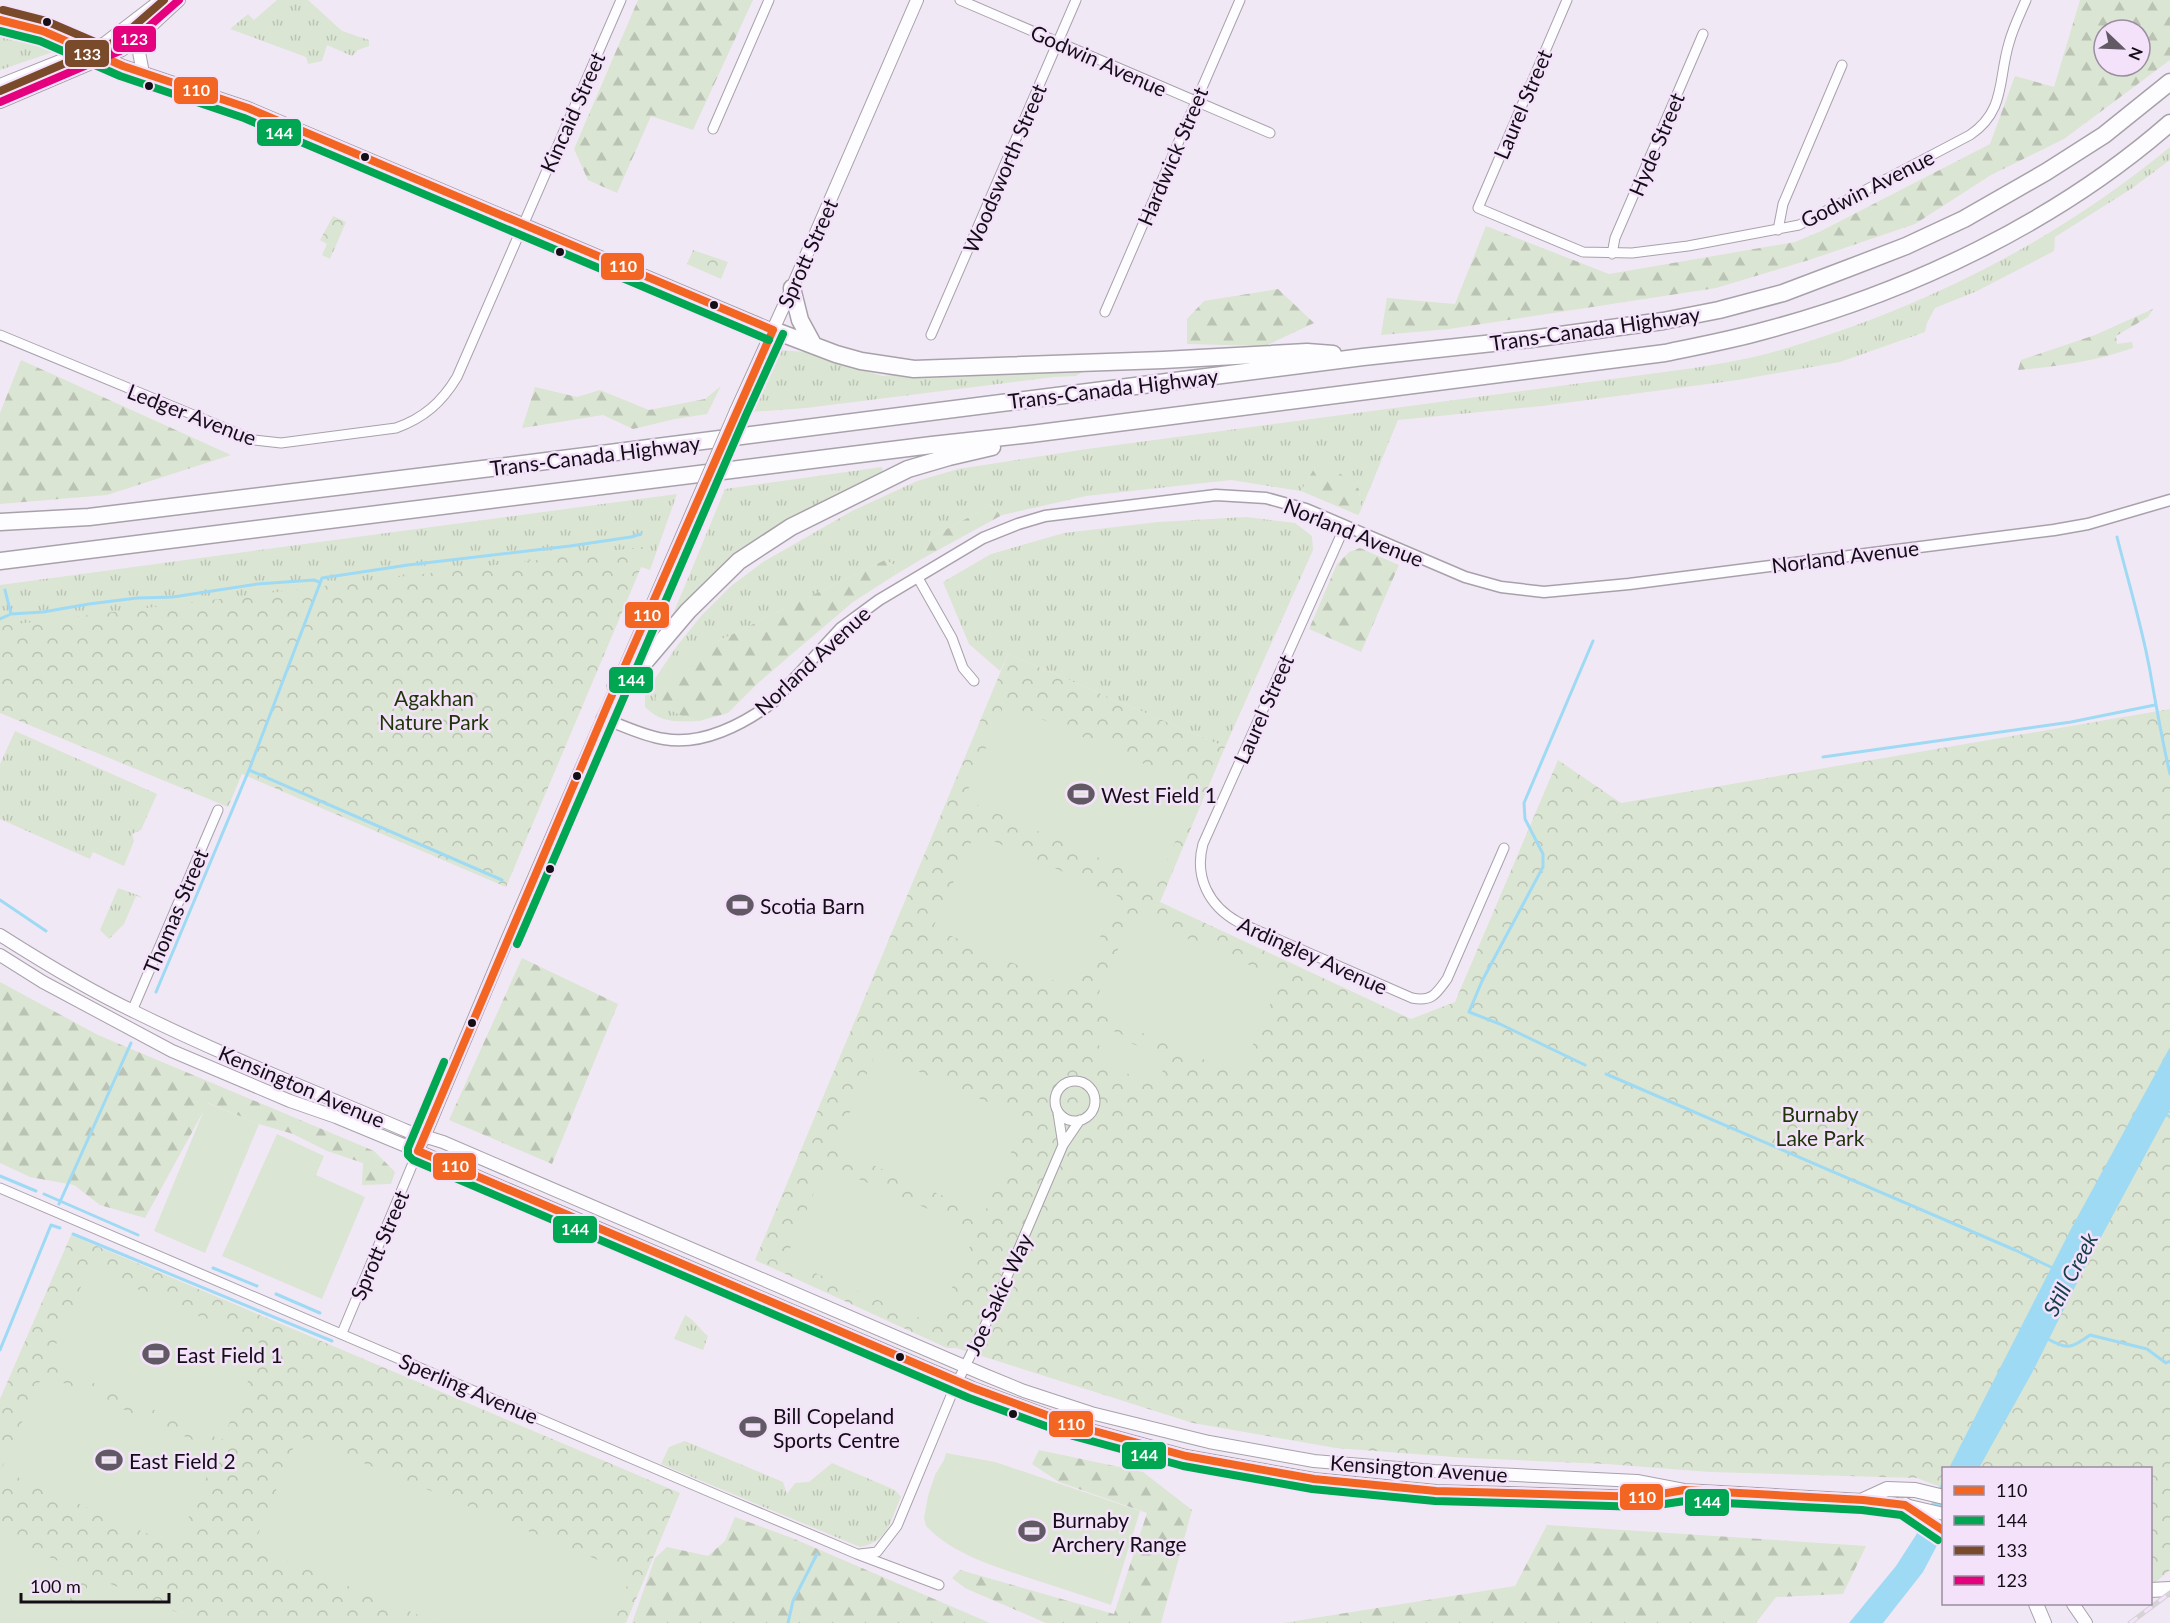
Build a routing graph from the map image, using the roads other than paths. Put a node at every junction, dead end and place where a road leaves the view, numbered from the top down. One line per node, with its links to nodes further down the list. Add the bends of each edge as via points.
1 (161, 0): 15 (main road, via 105,43)
2 (179, 0): 13 (main road)
3 (621, 0): 27 (street, Kincaid Street)
4 (769, 0): 24 (street)
5 (917, 0): 30 (main road, Sprott Street)
6 (960, 0): 14 (street, Godwin Avenue)
7 (1076, 0): 14 (street, Woodsworth Street)
8 (1240, 0): 22 (street, Hardwick Street)
9 (1567, 0): 26 (street, Laurel Street)
10 (2026, 0): 28 (street, Godwin Avenue, via 2009,42 1997,103 1980,128 1799,225)
11 (0, 20): 15 (main road, via 43,31)
12 (1703, 34): 29 (street, Hyde Street, via 1615,238)
13 (140, 37): 16 (main road); 18 (main road)
14 (1058, 42): 22 (street, Godwin Avenue); 34 (street, Woodsworth Street)
15 (87, 51): 16 (main road); 20 (main road)
16 (105, 58): 18 (main road); 21 (main road)
17 (1842, 65): 28 (street, via 1783,204)
18 (143, 73): 27 (main road, via 248,108)
19 (2170, 82): 36 (highway, Trans-Canada Highway, via 2104,135 1964,219 1906,246 1783,293 1663,321)
20 (0, 85)
21 (0, 102)
22 (1196, 102): 25 (street, Godwin Avenue); 31 (street, Hardwick Street)
23 (2170, 123): 37 (highway, Trans-Canada Highway, via 2109,172 1982,248 1890,289 1763,332 1665,353)
24 (713, 129)
25 (1270, 134)
26 (1478, 208): 29 (street, Godwin Avenue, via 1575,250)
27 (524, 224): 32 (main road); 33 (street, Ledger Avenue, via 458,376 430,410 396,428 281,443 254,440)
28 (1778, 230): 29 (street, Godwin Avenue)
29 (1612, 254)
30 (792, 288): 32 (main road, Sprott Street); 35 (highway, via 800,320)
31 (1105, 312)
32 (773, 330): 35 (highway); 44 (main road, Sprott Street, bridge)
33 (0, 335)
34 (931, 335)
35 (813, 344): 36 (highway, via 861,361 914,369 1307,352)
36 (1363, 357): 39 (highway, Trans-Canada Highway, via 89,517)
37 (1031, 434): 41 (highway, Trans-Canada Highway); 44 (highway, via 908,469 791,527 739,561 688,611 637,671)
38 (2170, 500): 40 (street, Norland Avenue, via 2098,522 2054,530 1544,592 1501,587 1465,577)
39 (0, 522)
40 (1345, 526): 42 (street, Norland Avenue, via 1266,498 1216,495 1032,519 983,538); 48 (street, Laurel Street, via 1203,844 1200,866)
41 (0, 561)
42 (918, 578): 43 (street, via 952,638 963,668); 45 (street, Norland Avenue, via 859,613 773,702 732,726 699,739 667,740)
43 (974, 681)
44 (616, 686): 45 (main road, Sprott Street)
45 (602, 717): 55 (main road, Sprott Street)
46 (218, 810): 51 (street, Thomas Street)
47 (1504, 848): 48 (street, Ardingley Avenue, via 1447,979 1426,1000 1412,998 1238,922)
48 (1209, 896)
49 (0, 935): 51 (main road, Kensington Avenue)
50 (0, 956): 52 (main road, Kensington Avenue)
51 (132, 1011): 52 (main road); 55 (main road, Kensington Avenue)
52 (124, 1025): 57 (main road, Kensington Avenue, via 172,1051)
53 (1058, 1113): 54 (street, via 1068,1120); 54 (street, Joe Sakic Way, via 1054,1101 1058,1089 1069,1081 1082,1082 1092,1090 1095,1103 1089,1116); 56 (street, Joe Sakic Way)
54 (1080, 1120): 56 (street, Joe Sakic Way)
55 (424, 1136): 57 (main road, Sprott Street); 60 (main road, Kensington Avenue)
56 (1063, 1146): 60 (street, Joe Sakic Way)
57 (418, 1151): 59 (street, Sprott Street); 61 (main road, Kensington Avenue)
58 (0, 1188): 59 (street, Sperling Avenue)
59 (342, 1333): 68 (street, Sperling Avenue)
60 (965, 1366): 61 (street, Joe Sakic Way); 62 (main road, Kensington Avenue, via 1090,1413 1209,1442 1314,1461 1637,1481)
61 (958, 1381): 62 (main road, Kensington Avenue, via 1035,1412 1120,1438 1186,1456 1314,1479 1436,1491 1644,1497); 68 (street, Joe Sakic Way, via 897,1526 877,1552)
62 (1683, 1491): 64 (main road, Kensington Avenue)
63 (1942, 1497): 64 (main road, via 1887,1489)
64 (1863, 1500): 65 (main road, Kensington Avenue)
65 (1905, 1506): 66 (main road, Kensington Avenue); 67 (main road)
66 (1942, 1514)
67 (1942, 1530)
68 (857, 1554): 69 (street, Sperling Avenue)
69 (939, 1585)
70 (2170, 1589): 71 (main road)
71 (2152, 1590)
72 (2036, 1605): 74 (main road)
73 (2074, 1605): 75 (main road)
74 (2044, 1623)
75 (2086, 1623)

